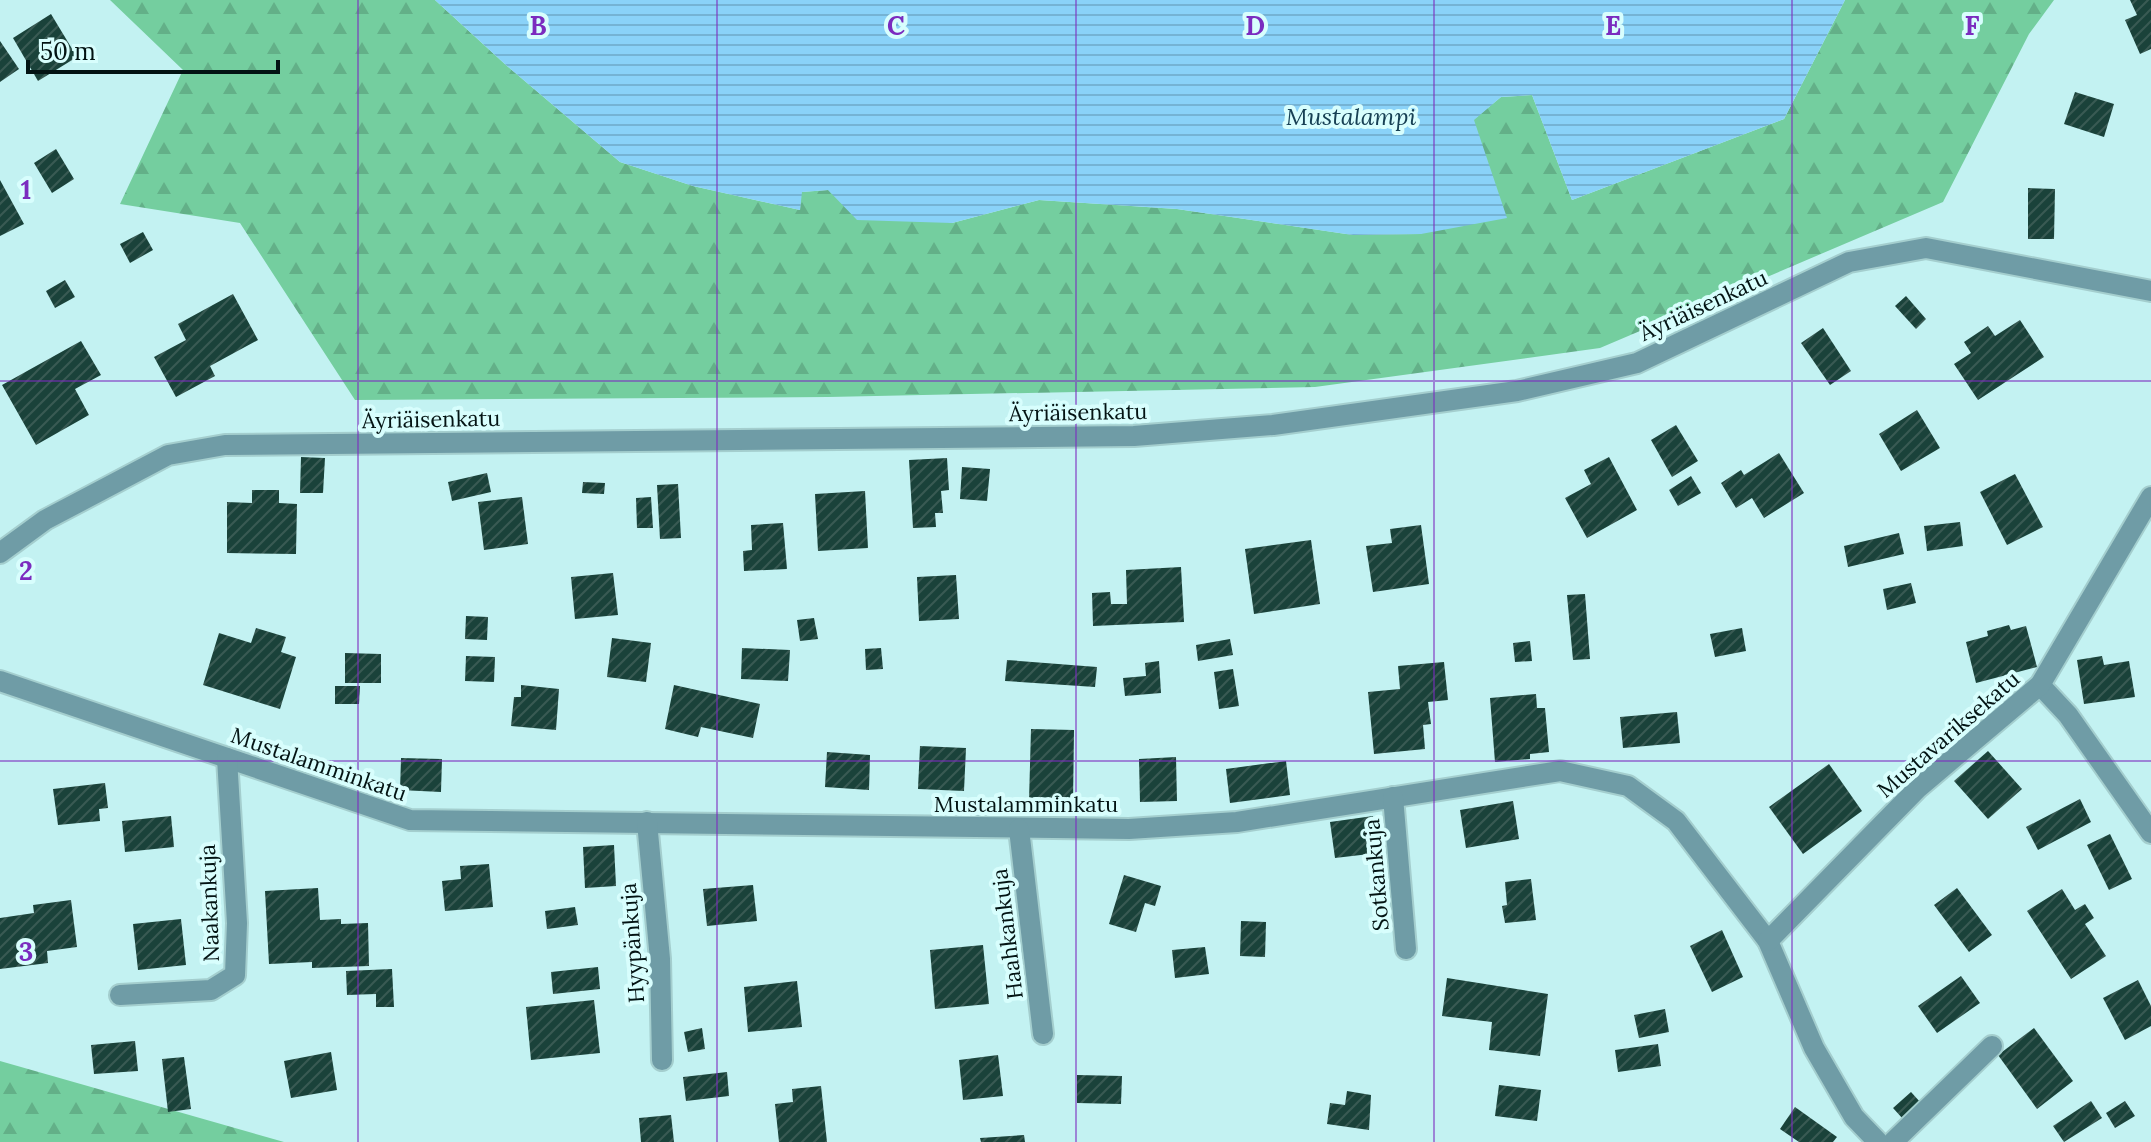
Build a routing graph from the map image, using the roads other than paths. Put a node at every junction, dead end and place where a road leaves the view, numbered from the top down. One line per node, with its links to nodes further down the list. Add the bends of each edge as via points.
1 (2151, 291): 3 (street, Äyriäisenkatu, via 1926,248 1849,262 1637,363 1517,391 1257,427 1134,436 225,445 168,455 45,520)
2 (2151, 497): 5 (street, Mustavariksekatu)
3 (0, 553)
4 (0, 681): 6 (street, Mustalamminkatu)
5 (2040, 685): 10 (street, via 2068,715); 11 (street, Mustavariksekatu, via 1918,788)
6 (227, 758): 8 (street, Mustalamminkatu, via 410,820); 13 (street, Naakankuja, via 235,975 211,990)
7 (1393, 797): 9 (street, Mustalamminkatu, via 1237,822); 11 (street, Mustalamminkatu, via 1560,771 1628,786 1676,821); 12 (street, Sotkankuja)
8 (647, 822): 9 (street, Mustalamminkatu); 16 (street, Hyypänkuja, via 660,959)
9 (1019, 829): 14 (street, Haahkankuja)
10 (2151, 833)
11 (1768, 941): 17 (street, Mustalamminkatu, via 1814,1048 1854,1117)
12 (1406, 949)
13 (120, 995)
14 (1043, 1034)
15 (1992, 1046): 18 (street)
16 (662, 1060)
17 (1878, 1142)
18 (1893, 1142)

